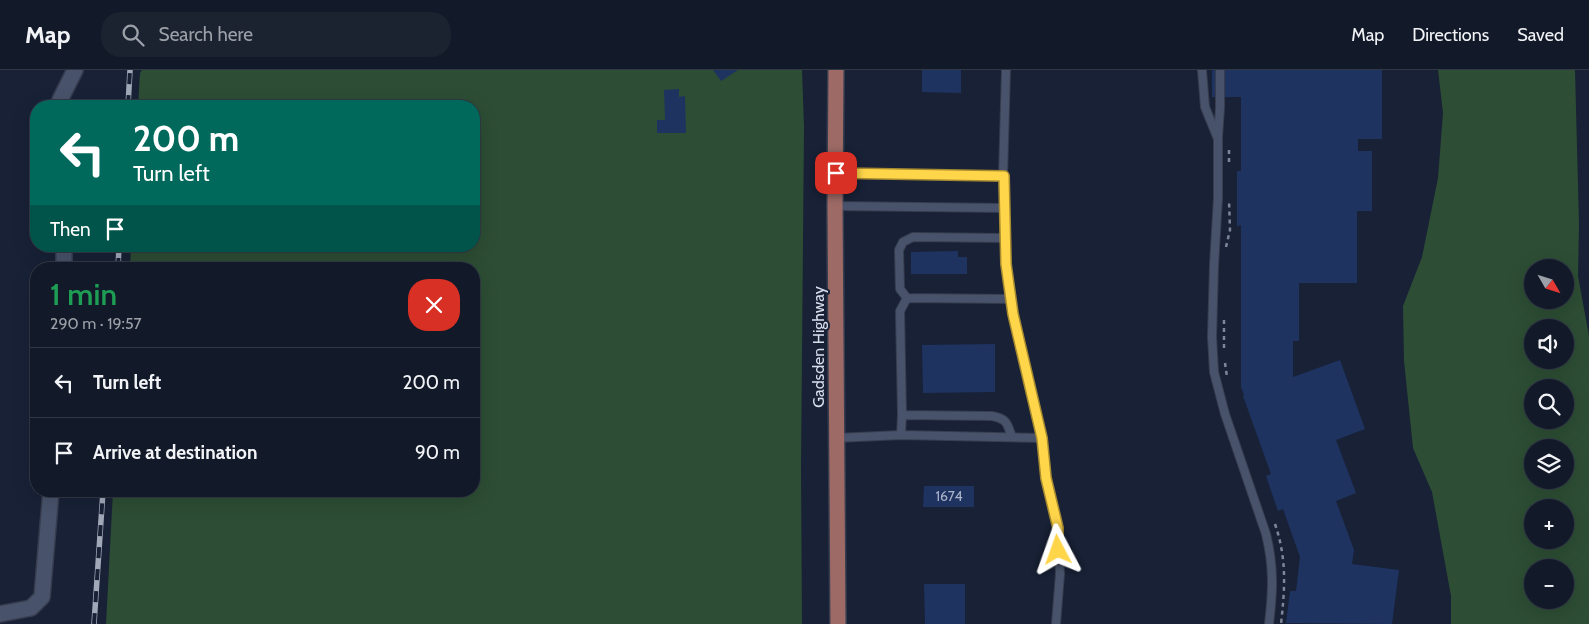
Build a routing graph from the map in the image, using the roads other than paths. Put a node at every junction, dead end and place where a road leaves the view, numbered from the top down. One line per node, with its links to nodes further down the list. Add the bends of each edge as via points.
1 (75, 70): 6 (street)
2 (836, 70): 8 (main road, Gadsden Highway)
3 (1006, 70): 9 (lane)
4 (1202, 70): 7 (lane, via 1205,107)
5 (1220, 70): 7 (lane)
6 (60, 100)
7 (1218, 139): 24 (lane, via 1212,337 1214,372 1268,543 1273,583)
8 (836, 173): 9 (lane); 10 (main road, Gadsden Highway)
9 (1004, 176): 11 (lane)
10 (835, 206): 11 (lane); 18 (main road, Gadsden Highway)
11 (1004, 208): 12 (lane)
12 (1005, 238): 13 (lane, via 913,237 904,242 899,250 900,289); 14 (lane)
13 (907, 298): 14 (lane); 15 (lane, via 900,311)
14 (1011, 299): 19 (lane)
15 (902, 415): 16 (lane); 17 (lane, via 1003,418)
16 (901, 435): 17 (lane); 18 (lane)
17 (1012, 437): 19 (lane)
18 (836, 438): 22 (main road, Gadsden Highway)
19 (1042, 438): 23 (lane, via 1046,478 1058,528 1060,574)
20 (50, 497): 21 (street, via 42,597 31,608)
21 (0, 614)
22 (838, 624)
23 (1056, 624)
24 (1269, 624)

